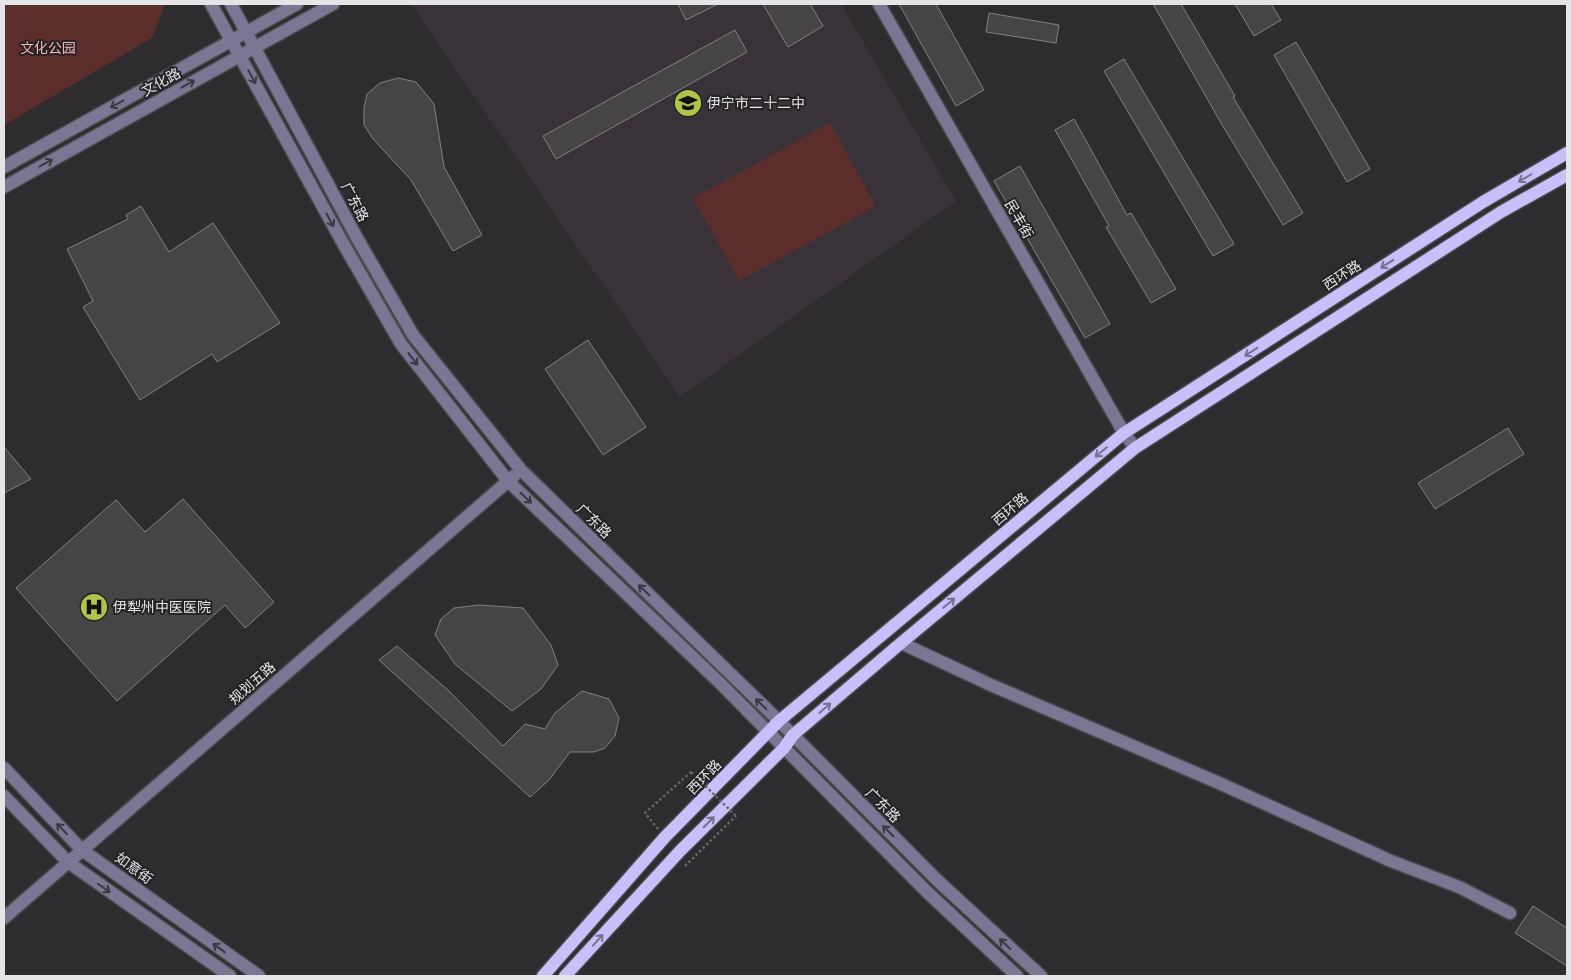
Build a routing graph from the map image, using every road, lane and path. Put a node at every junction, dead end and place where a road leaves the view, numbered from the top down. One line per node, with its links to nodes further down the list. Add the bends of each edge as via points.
1 (211, 4): 7 (street)
2 (231, 4): 6 (street, 广东路)
3 (297, 4): 6 (street, 文化路)
4 (333, 4): 8 (street, 文化路)
5 (879, 4): 14 (street, 民丰街)
6 (246, 31): 7 (street, 文化路); 8 (street, 广东路)
7 (232, 40): 9 (street); 11 (street, 文化路, one-way to 11)
8 (254, 47): 9 (street, 文化路); 16 (street, 广东路, via 413,335)
9 (240, 55): 13 (street, 文化路, one-way to 9); 17 (street, one-way to 17, via 401,344)
10 (1567, 153): 14 (main road, 西环路, one-way to 14, via 1483,202)
11 (4, 167)
12 (1567, 174): 15 (main road, via 1501,212)
13 (4, 187)
14 (1124, 433): 15 (street, 民丰街); 19 (main road, 西环路, one-way to 19)
15 (1135, 448): 18 (main road, one-way to 15)
16 (521, 470): 17 (street, 规划五路); 19 (street, 广东路, one-way to 16)
17 (508, 481): 20 (street, one-way to 20); 26 (street, 规划五路)
18 (901, 643): 21 (main road, one-way to 18); 29 (street, via 1391,861 1458,887)
19 (779, 721): 20 (main road, 西环路); 21 (street, 广东路)
20 (768, 732): 22 (street); 25 (main road, 西环路)
21 (794, 735): 22 (main road); 36 (street, 广东路, one-way to 21, via 937,880)
22 (784, 748): 34 (main road, one-way to 22, via 680,851); 35 (street, via 926,891)
23 (4, 768): 26 (street, 如意街, one-way to 23)
24 (4, 796): 27 (street)
25 (665, 837): 28 (path, bridge, via 645,813 692,772 736,816); 33 (main road, 西环路)
26 (82, 850): 27 (street, 规划五路); 32 (street, 如意街, one-way to 26)
27 (68, 862): 30 (street, 规划五路); 31 (street, one-way to 31)
28 (680, 871)
29 (1510, 913)
30 (4, 918)
31 (230, 976)
32 (259, 976)
33 (543, 976)
34 (565, 976)
35 (1017, 976)
36 (1041, 976)

